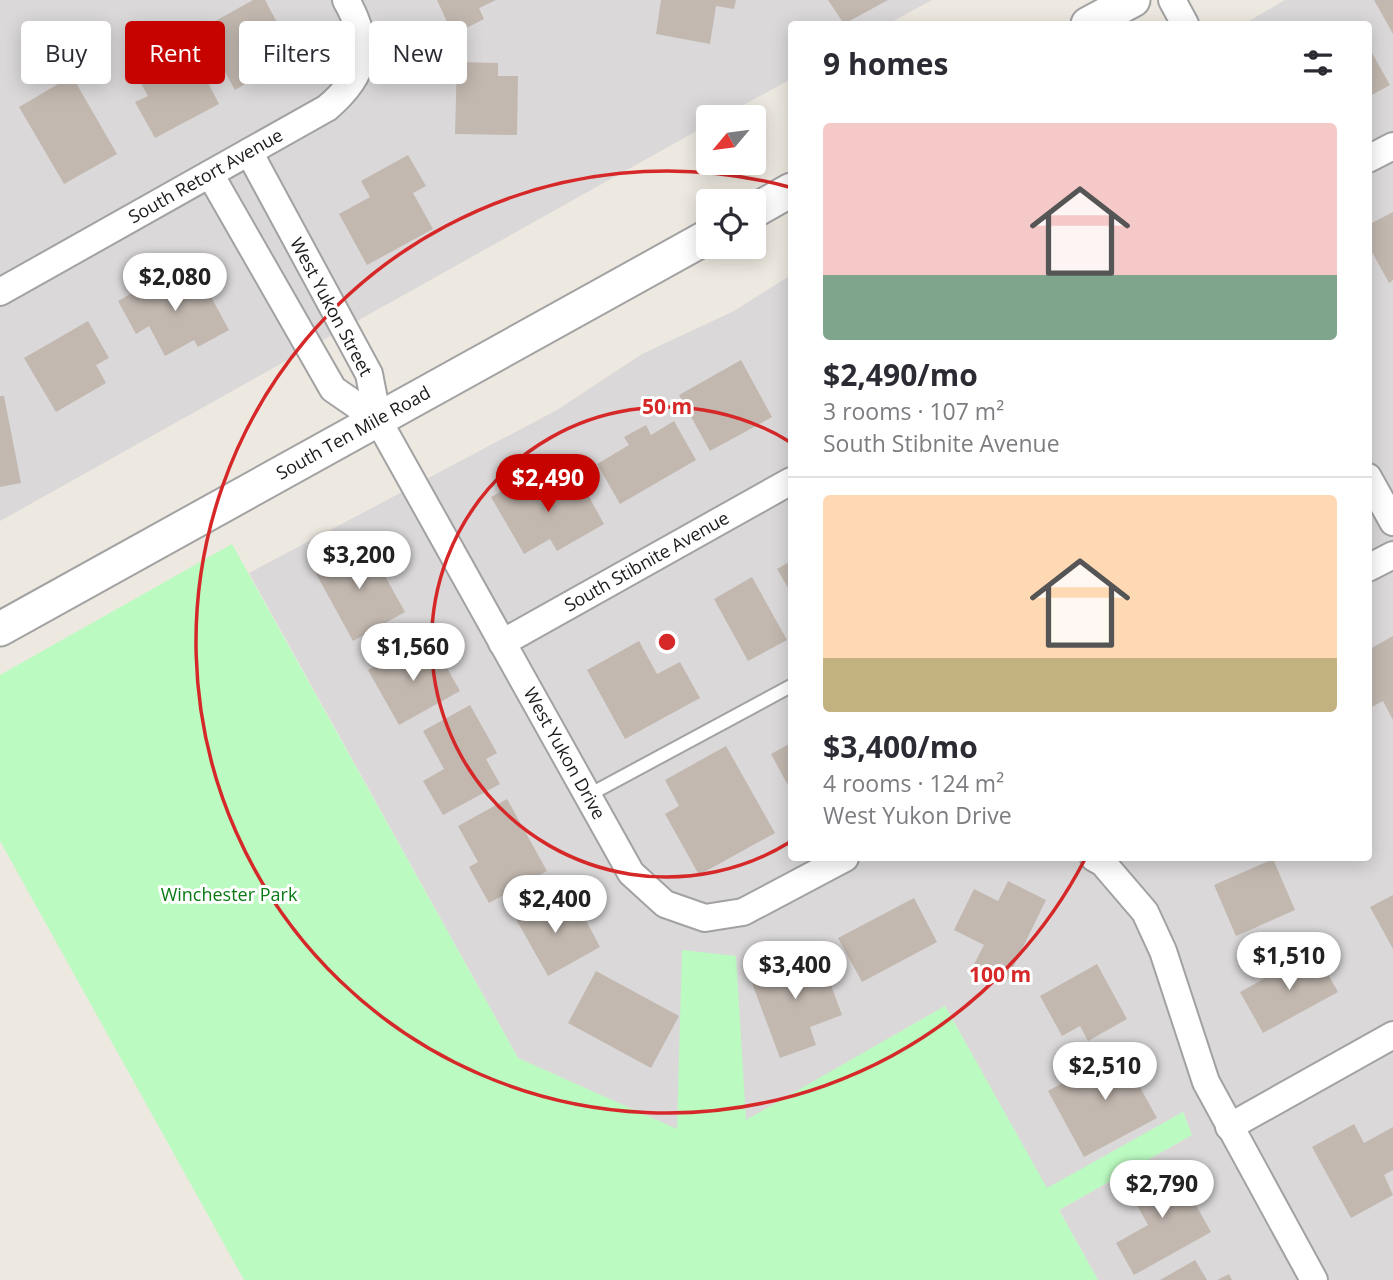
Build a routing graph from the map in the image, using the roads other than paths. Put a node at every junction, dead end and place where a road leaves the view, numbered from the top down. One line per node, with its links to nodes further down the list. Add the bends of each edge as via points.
1 (346, 0): 5 (street, South Retort Avenue, via 362,41 362,66 347,91 327,108)
2 (1172, 0): 3 (street)
3 (1183, 21)
4 (1393, 146): 6 (street)
5 (249, 152): 7 (street, South Retort Avenue); 12 (street, West Yukon Street, via 369,374)
6 (1372, 157)
7 (210, 174): 11 (street, South Retort Avenue); 12 (street, West Yukon Street, via 333,389)
8 (788, 192): 9 (street)
9 (766, 204)
10 (696, 243): 12 (street, South Ten Mile Road)
11 (0, 292)
12 (378, 420): 18 (street, South Ten Mile Road); 19 (street, West Yukon Drive)
13 (788, 483): 19 (street, South Stibnite Avenue)
14 (1372, 484): 15 (street)
15 (1393, 522)
16 (1393, 555): 17 (street)
17 (1372, 566)
18 (0, 629)
19 (502, 643): 21 (street, West Yukon Drive)
20 (788, 687): 21 (lane)
21 (587, 796): 22 (street, West Yukon Drive, via 631,873 665,904 705,918 743,912)
22 (839, 861)
23 (1099, 861): 25 (street, via 1145,912 1163,951 1206,1082)
24 (1393, 1035): 25 (street)
25 (1229, 1127): 26 (street)
26 (1314, 1280)

